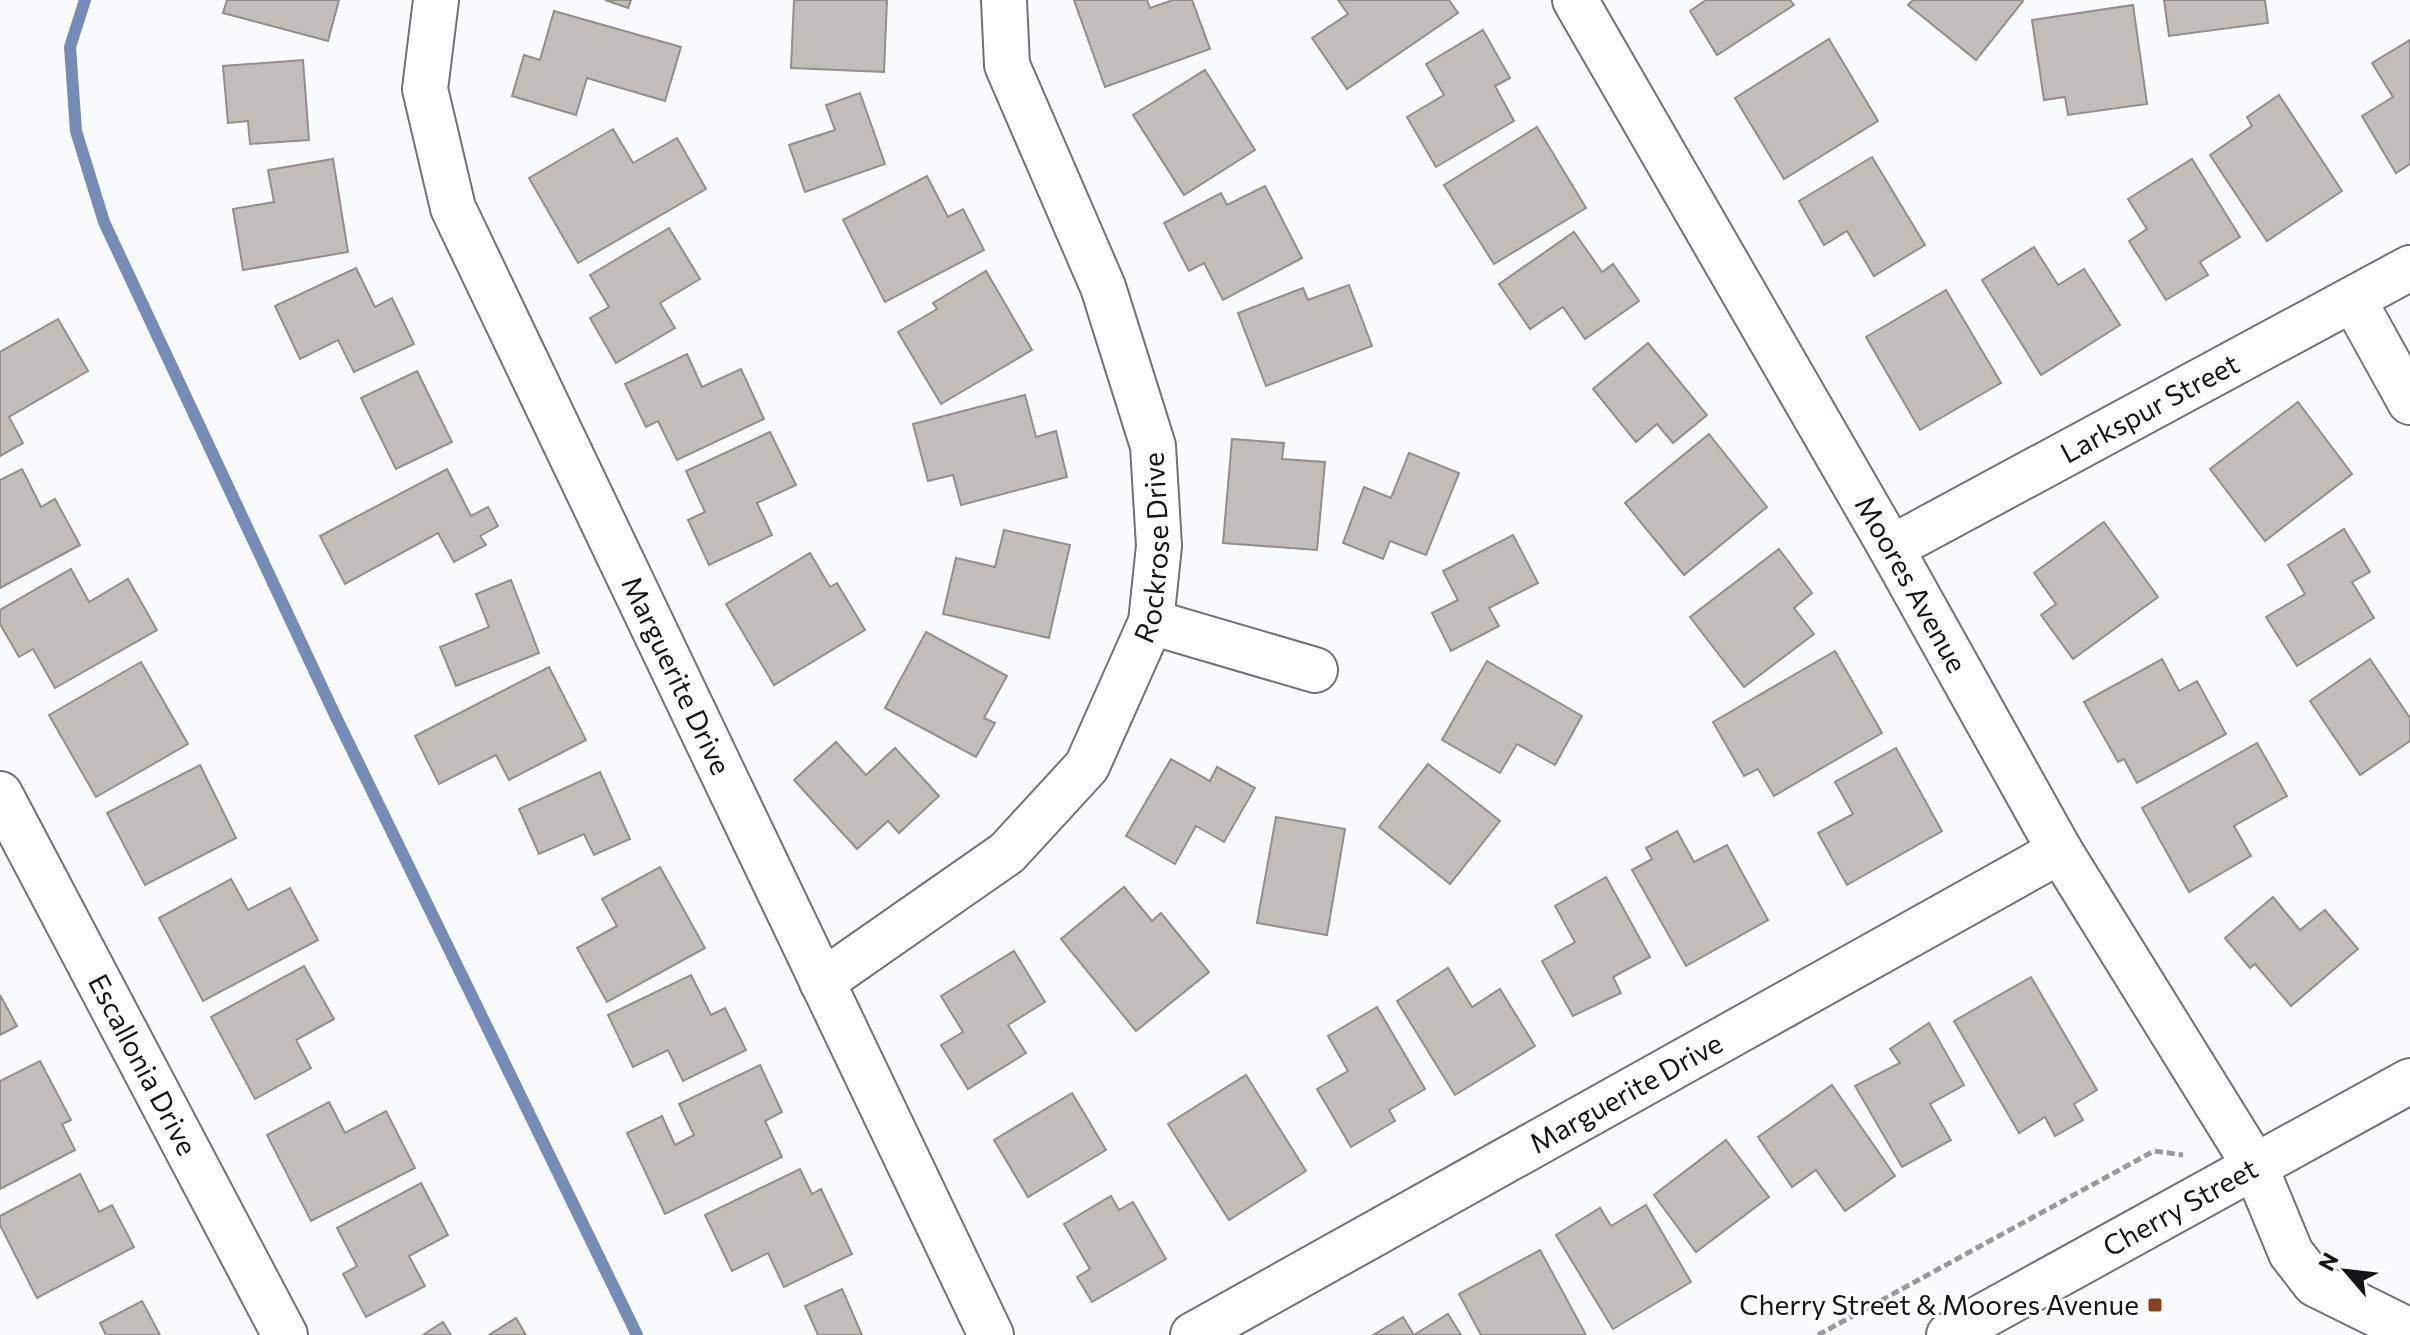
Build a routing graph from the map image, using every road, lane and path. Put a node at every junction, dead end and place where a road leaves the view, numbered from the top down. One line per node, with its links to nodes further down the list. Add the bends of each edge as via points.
1 (436, 0): 12 (street, Marguerite Drive, via 425,89 453,208)
2 (1004, 0): 8 (street, Rockrose Drive, via 1007,65 1103,287 1153,446 1159,546)
3 (1575, 0): 7 (street, Moores Avenue)
4 (2410, 268): 5 (street, Larkspur Street)
5 (2353, 299): 6 (street); 7 (street, Larkspur Street)
6 (2410, 402)
7 (1891, 548): 11 (street, Moores Avenue)
8 (1151, 622): 9 (street); 12 (street, Rockrose Drive, via 1087,766 1007,853)
9 (1315, 670)
10 (0, 794): 16 (street, Escallonia Drive)
11 (2060, 851): 14 (street, Moores Avenue); 18 (street, Marguerite Drive)
12 (822, 982): 17 (street, Marguerite Drive)
13 (2410, 1081): 14 (street, Cherry Street)
14 (2255, 1166): 15 (street, Moores Avenue, via 2291,1253 2315,1284); 19 (path, via 2154,1151); 20 (street, Cherry Street)
15 (2379, 1327)
16 (285, 1335)
17 (991, 1335)
18 (1193, 1335)
19 (1818, 1335)
20 (1949, 1335)

